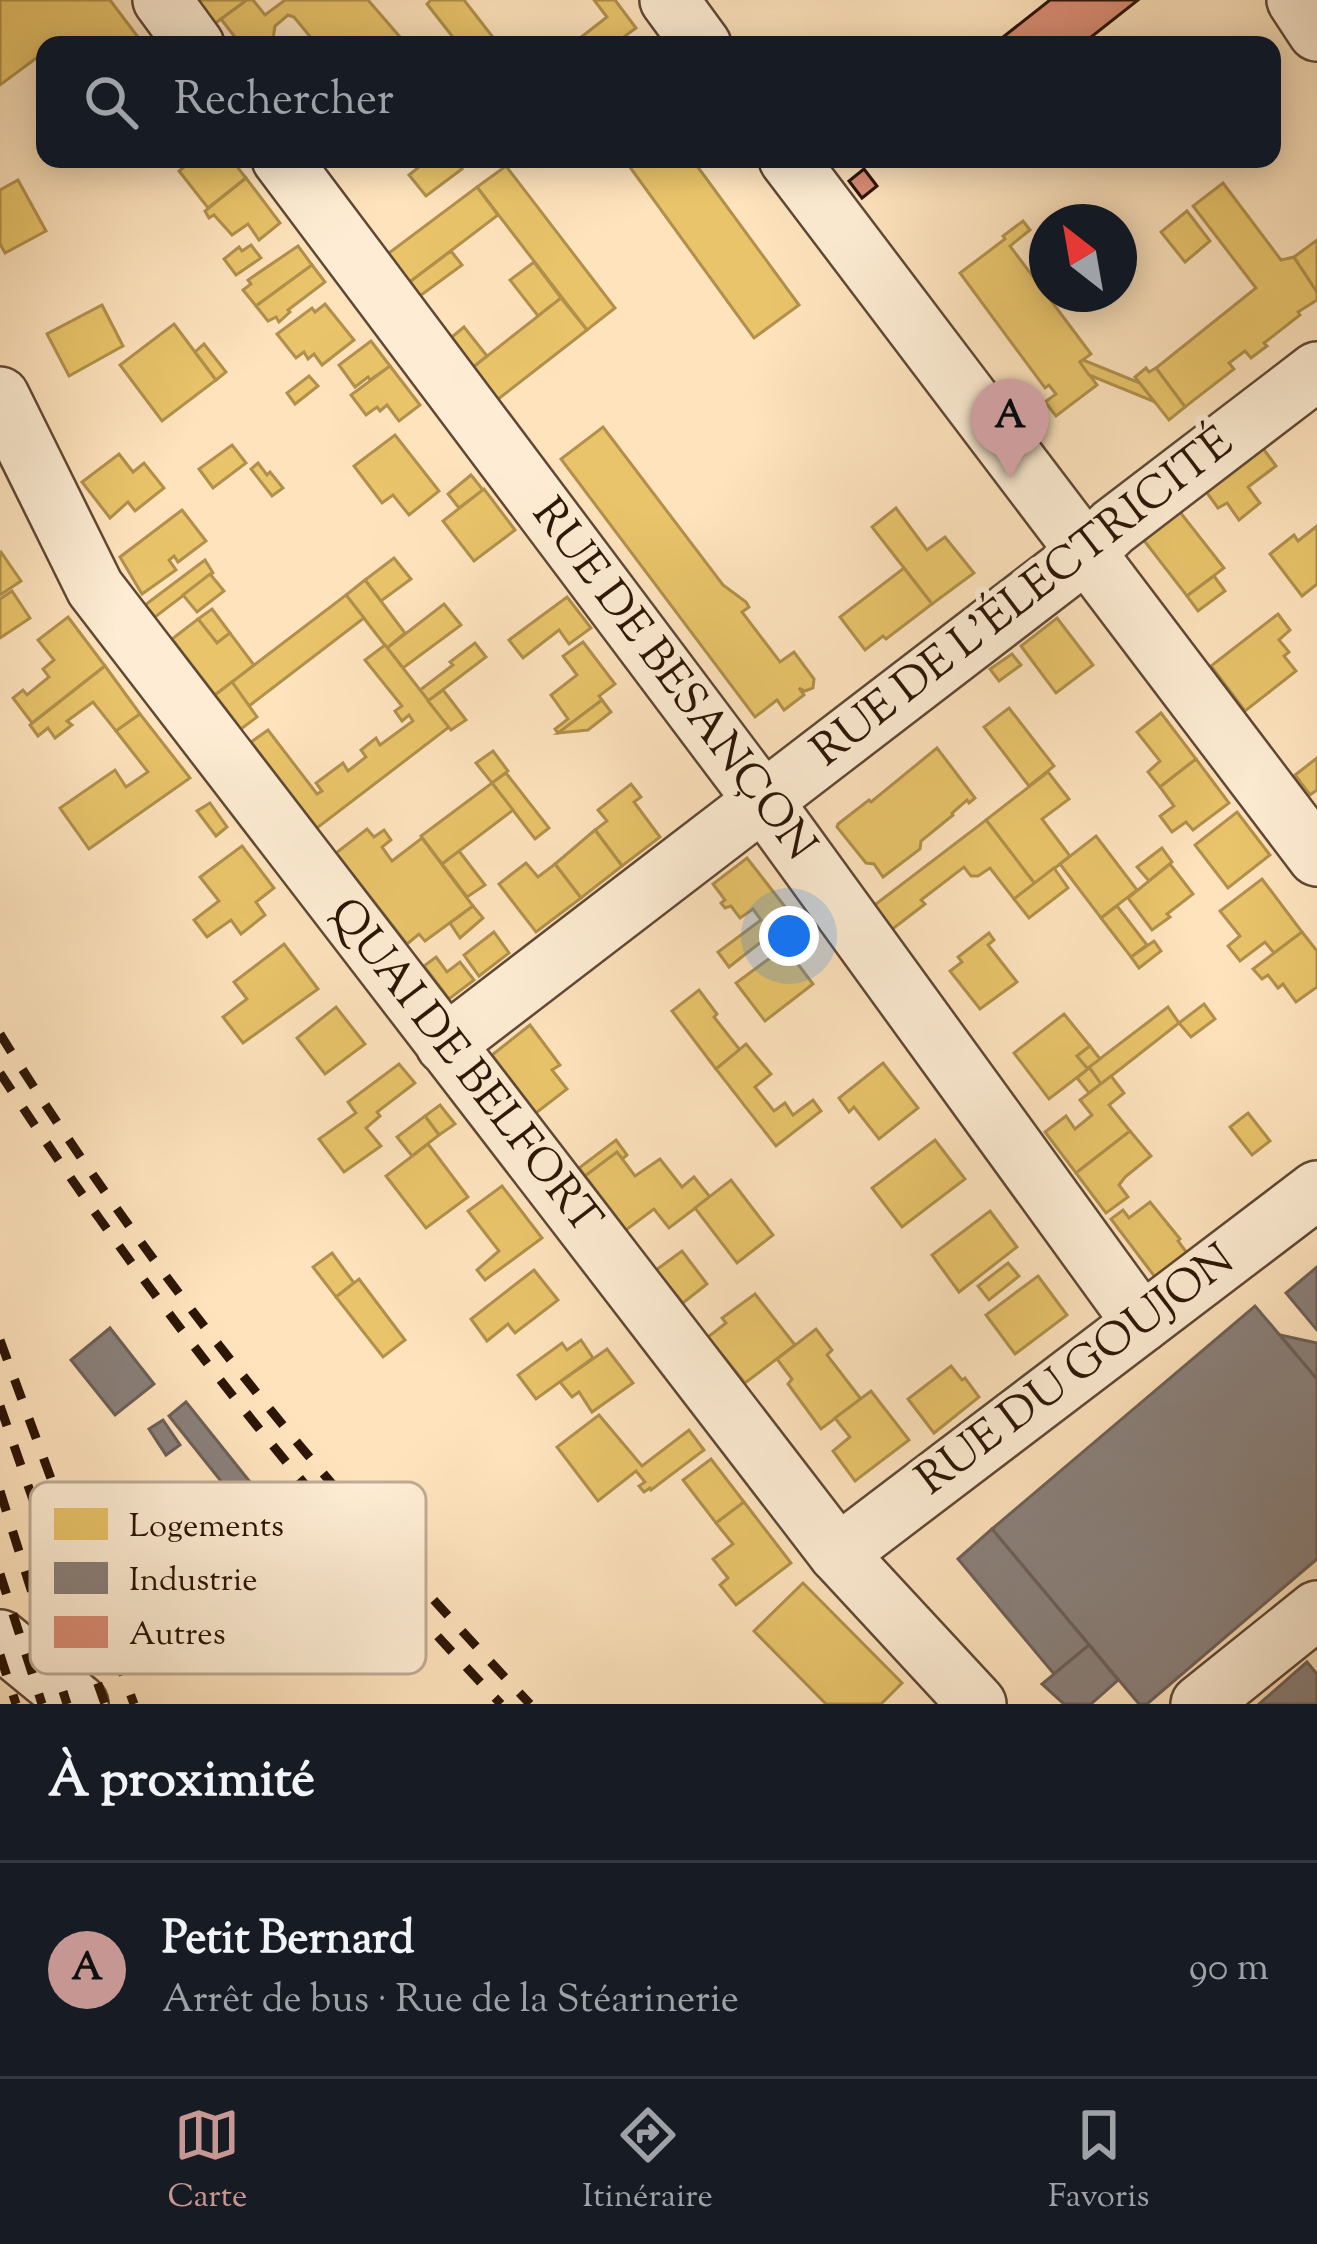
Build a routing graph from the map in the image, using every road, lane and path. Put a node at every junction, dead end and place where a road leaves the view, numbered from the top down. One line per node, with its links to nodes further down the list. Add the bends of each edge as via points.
1 (161, 0): 5 (street)
2 (669, 0): 6 (street)
3 (1296, 0): 4 (street)
4 (1317, 32)
5 (188, 36)
6 (696, 36)
7 (288, 168): 12 (street, RUE DE BESANÇON)
8 (795, 168): 11 (street)
9 (1317, 371): 11 (street, RUE DE L'ÉLECTRICITÉ)
10 (0, 396): 14 (street, QUAI DE BELFORT, via 95,588)
11 (1085, 554): 12 (street, RUE DE L'ÉLECTRICITÉ); 13 (street)
12 (764, 802): 14 (street, RUE DE L'ÉLECTRICITÉ); 16 (street, RUE DE BESANÇON)
13 (1317, 857)
14 (445, 1045): 17 (street, QUAI DE BELFORT)
15 (1317, 1190): 16 (street, RUE DU GOUJON)
16 (1142, 1323): 17 (street, RUE DU GOUJON)
17 (838, 1554): 23 (street, QUAI DE BELFORT)
18 (1317, 1610): 24 (street)
19 (0, 1639): 20 (street)
20 (30, 1663)
21 (43, 1674): 22 (street)
22 (80, 1704)
23 (977, 1704)
24 (1200, 1704)

